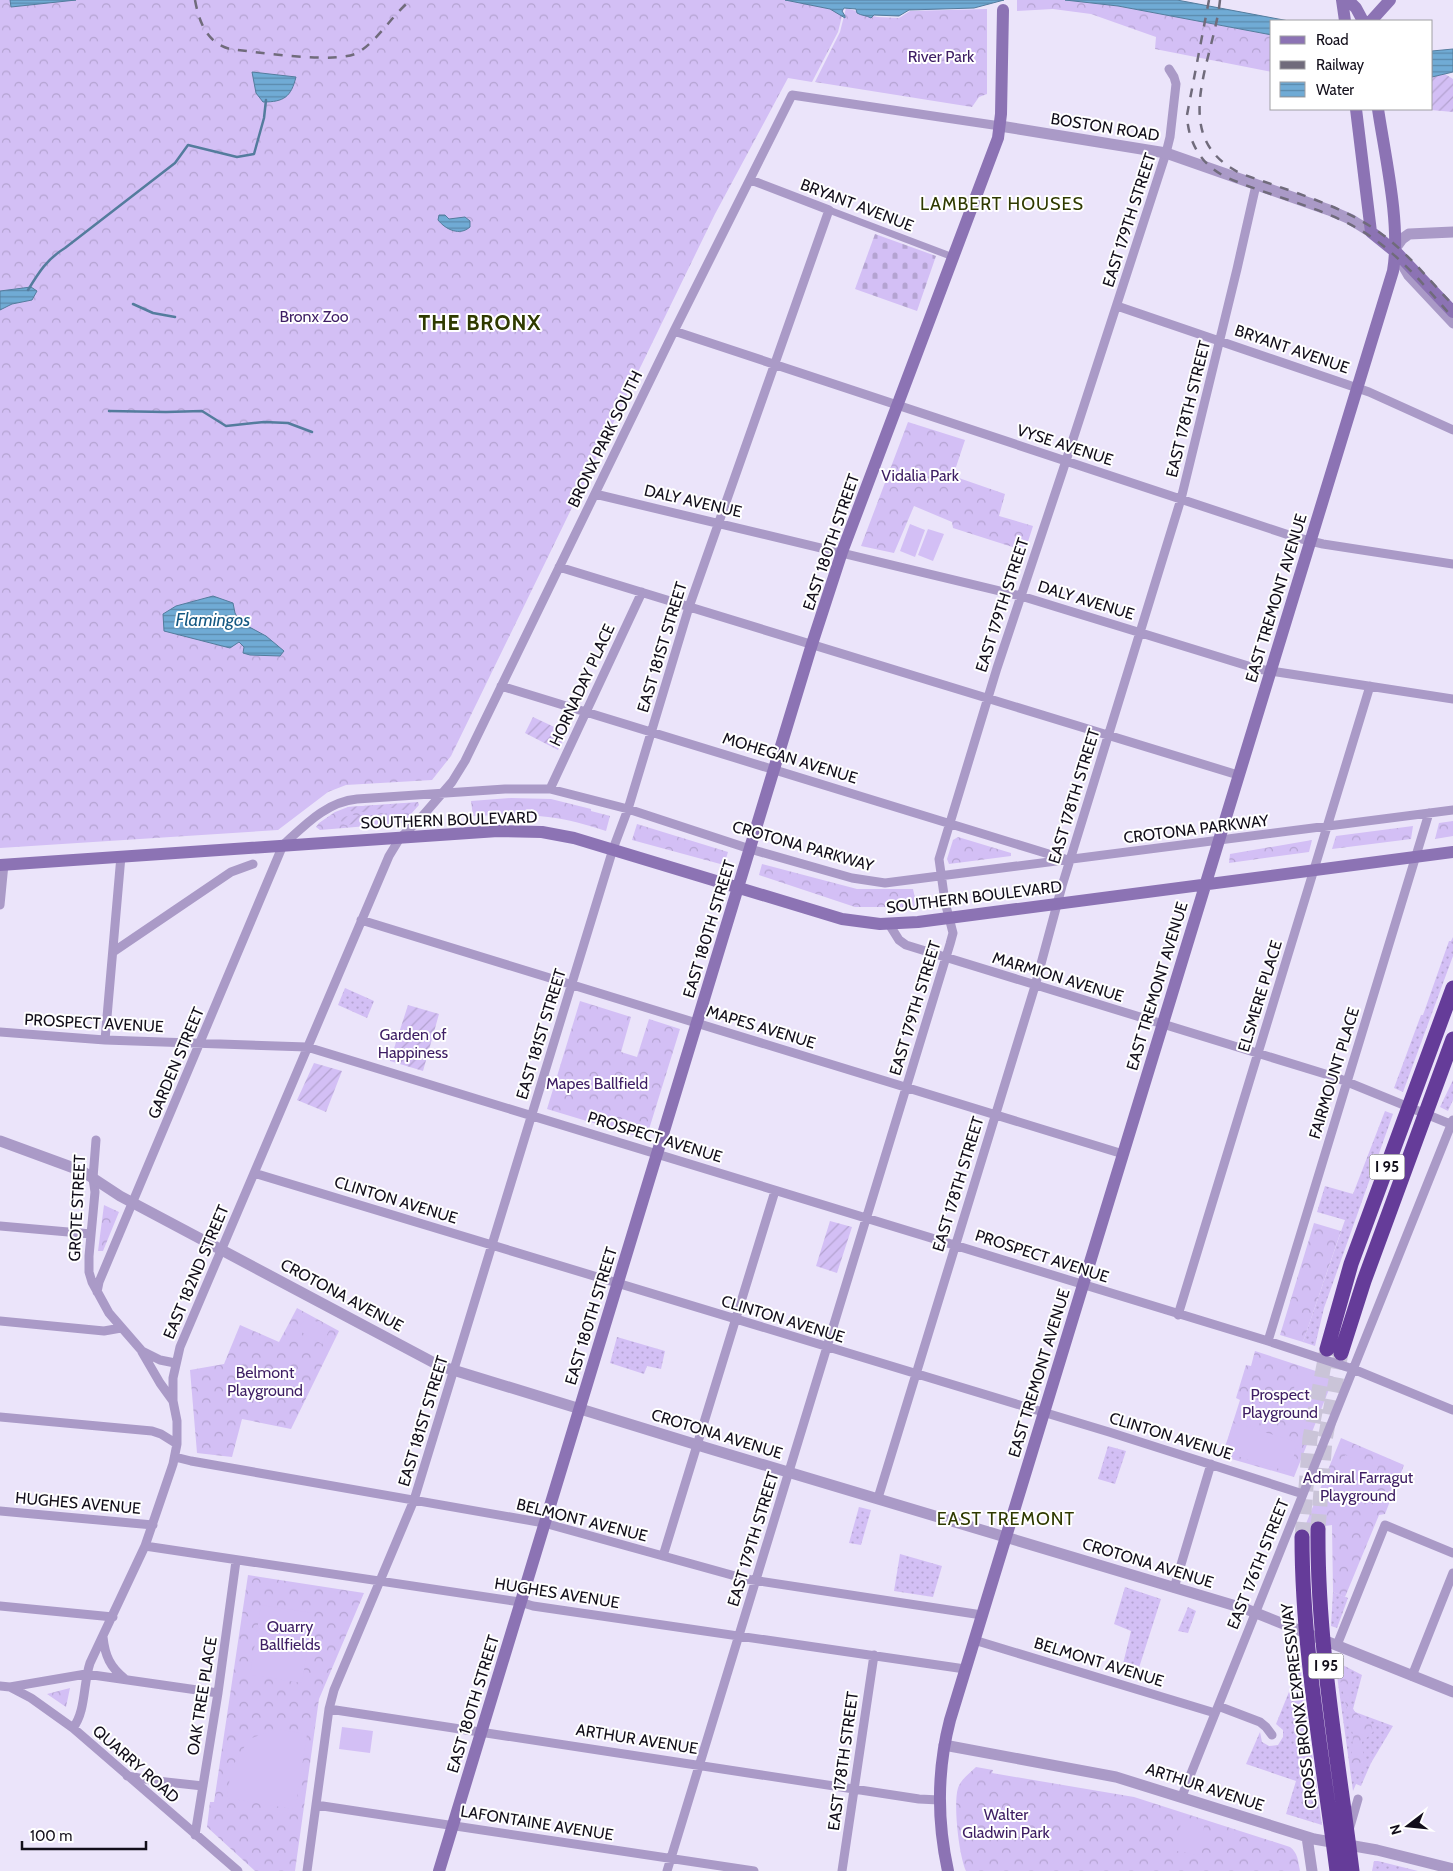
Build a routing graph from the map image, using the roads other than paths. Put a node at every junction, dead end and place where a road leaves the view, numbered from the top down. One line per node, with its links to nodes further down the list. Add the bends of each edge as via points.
1 (1342, 0): 5 (main road)
2 (1348, 0): 6 (main road)
3 (1390, 0): 7 (main road)
4 (1003, 4): 12 (main road, EAST 180TH STREET)
5 (1345, 20)
6 (1362, 20)
7 (1372, 20)
8 (1168, 69): 13 (street, EAST 179TH STREET, via 1176,88)
9 (792, 94): 12 (street, BOSTON ROAD); 14 (street, BRONX PARK SOUTH)
10 (1356, 110): 17 (main road)
11 (1378, 110): 15 (main road, EAST TREMONT AVENUE)
12 (1000, 126): 13 (street, BOSTON ROAD); 22 (main road, EAST 180TH STREET)
13 (1166, 153): 16 (street, BOSTON ROAD); 23 (street, EAST 179TH STREET)
14 (751, 180): 18 (street, BRYANT AVENUE); 26 (street, BRONX PARK SOUTH)
15 (1388, 180): 17 (main road, via 1379,195 1374,195); 21 (main road, EAST TREMONT AVENUE)
16 (1256, 185): 19 (street, BOSTON ROAD, via 1336,213); 27 (street, EAST 178TH STREET)
17 (1366, 186): 19 (main road)
18 (829, 210): 22 (street, BRYANT AVENUE); 28 (street, EAST 181ST STREET)
19 (1372, 232): 21 (main road, BOSTON ROAD)
20 (1453, 232): 21 (street, via 1409,234)
21 (1394, 250): 24 (main road, BOSTON ROAD); 25 (street, BOSTON ROAD, via 1408,276); 29 (main road, EAST TREMONT AVENUE, via 1392,271)
22 (953, 258): 30 (main road, EAST 180TH STREET)
23 (1117, 306): 27 (street, BRYANT AVENUE); 32 (street, EAST 179TH STREET)
24 (1453, 312)
25 (1453, 324)
26 (674, 331): 28 (street, VYSE AVENUE); 33 (street, BRONX PARK SOUTH)
27 (1220, 341): 29 (street, BRYANT AVENUE); 34 (street, EAST 178TH STREET)
28 (775, 364): 30 (street, VYSE AVENUE); 35 (street, EAST 181ST STREET)
29 (1357, 388): 31 (street, BRYANT AVENUE); 36 (main road, EAST TREMONT AVENUE)
30 (898, 405): 32 (street, VYSE AVENUE); 37 (main road, EAST 180TH STREET)
31 (1453, 430)
32 (1066, 461): 34 (street, VYSE AVENUE); 41 (street, EAST 179TH STREET)
33 (595, 494): 35 (street, DALY AVENUE); 39 (street, BRONX PARK SOUTH)
34 (1181, 499): 36 (street, VYSE AVENUE); 43 (street, EAST 178TH STREET)
35 (719, 523): 37 (street, DALY AVENUE); 42 (street, EAST 181ST STREET)
36 (1310, 542): 38 (street, VYSE AVENUE); 45 (main road, EAST TREMONT AVENUE)
37 (842, 552): 41 (street, DALY AVENUE); 44 (main road, EAST 180TH STREET)
38 (1453, 564)
39 (559, 567): 40 (street); 46 (street, BRONX PARK SOUTH)
40 (642, 592): 42 (street); 50 (street, HORNADAY PLACE)
41 (1021, 596): 43 (street, DALY AVENUE); 48 (street, EAST 179TH STREET)
42 (690, 607): 44 (street); 51 (street, EAST 181ST STREET)
43 (1140, 632): 45 (street, DALY AVENUE); 52 (street, EAST 178TH STREET)
44 (812, 644): 48 (street); 53 (main road, EAST 180TH STREET)
45 (1270, 671): 47 (street, DALY AVENUE); 54 (main road, EAST TREMONT AVENUE)
46 (501, 686): 50 (street, MOHEGAN AVENUE); 56 (street, BRONX PARK SOUTH, via 465,762)
47 (1370, 686): 49 (street, DALY AVENUE); 61 (street, ELSMERE PLACE)
48 (988, 698): 52 (street); 60 (street, EAST 179TH STREET)
49 (1453, 700)
50 (586, 712): 51 (street, MOHEGAN AVENUE); 55 (street, HORNADAY PLACE)
51 (651, 732): 53 (street, MOHEGAN AVENUE); 57 (street, EAST 181ST STREET)
52 (1108, 735): 54 (street); 70 (street, EAST 178TH STREET)
53 (774, 769): 60 (street, MOHEGAN AVENUE); 65 (main road, EAST 180TH STREET)
54 (1238, 775): 63 (main road, EAST TREMONT AVENUE)
55 (550, 789): 56 (street, CROTONA PARKWAY); 57 (street, CROTONA PARKWAY)
56 (441, 793): 62 (street, BRONX PARK SOUTH); 64 (street, CROTONA PARKWAY, via 337,803 308,822)
57 (628, 809): 65 (street, CROTONA PARKWAY); 66 (street, EAST 181ST STREET)
58 (1453, 810): 59 (street, CROTONA PARKWAY)
59 (1429, 813): 61 (street, CROTONA PARKWAY); 69 (street, FAIRMOUNT PLACE)
60 (950, 823): 70 (street, MOHEGAN AVENUE); 74 (street, EAST 179TH STREET, via 939,859)
61 (1327, 827): 63 (street, CROTONA PARKWAY); 73 (street, ELSMERE PLACE)
62 (400, 838): 64 (main road, SOUTHERN BOULEVARD); 66 (main road, SOUTHERN BOULEVARD, via 526,831 558,834); 80 (street, EAST 182ND STREET)
63 (1218, 841): 70 (street, CROTONA PARKWAY); 75 (main road, EAST TREMONT AVENUE)
64 (283, 845): 68 (main road, SOUTHERN BOULEVARD); 92 (street, GARDEN STREET)
65 (750, 848): 74 (street, CROTONA PARKWAY, via 876,883); 76 (main road, EAST 180TH STREET)
66 (613, 850): 76 (main road, SOUTHERN BOULEVARD); 84 (street, EAST 181ST STREET)
67 (1453, 852): 69 (main road, SOUTHERN BOULEVARD)
68 (121, 856): 71 (main road, SOUTHERN BOULEVARD); 82 (street)
69 (1416, 857): 73 (main road, SOUTHERN BOULEVARD); 95 (street, FAIRMOUNT PLACE)
70 (1070, 860): 74 (street, CROTONA PARKWAY); 77 (street, EAST 178TH STREET)
71 (2, 864): 78 (street)
72 (253, 864): 82 (street, via 230,872)
73 (1315, 871): 75 (main road, SOUTHERN BOULEVARD); 94 (street, ELSMERE PLACE)
74 (941, 877): 79 (street, EAST 179TH STREET)
75 (1205, 885): 77 (main road, SOUTHERN BOULEVARD); 88 (main road, EAST TREMONT AVENUE)
76 (739, 887): 81 (main road, SOUTHERN BOULEVARD, via 851,922); 87 (main road, EAST 180TH STREET)
77 (1058, 904): 79 (main road, SOUTHERN BOULEVARD); 85 (street, EAST 178TH STREET)
78 (0, 905)
79 (949, 918): 81 (main road, SOUTHERN BOULEVARD); 83 (street, EAST 179TH STREET, via 953,933)
80 (361, 920): 84 (street, MAPES AVENUE); 93 (street, EAST 182ND STREET)
81 (889, 924): 83 (street, MARMION AVENUE, via 902,944)
82 (113, 952): 91 (street)
83 (946, 958): 85 (street, MARMION AVENUE); 96 (street, EAST 179TH STREET)
84 (572, 985): 87 (street, MAPES AVENUE); 98 (street, EAST 181ST STREET)
85 (1035, 986): 88 (street, MARMION AVENUE); 97 (street, EAST 178TH STREET)
86 (1453, 988): 90 (highway, I 95, via 1339,1300 1334,1351)
87 (697, 1023): 96 (street, MAPES AVENUE); 102 (main road, EAST 180TH STREET)
88 (1162, 1025): 94 (street, MARMION AVENUE); 103 (main road, EAST TREMONT AVENUE)
89 (0, 1032): 91 (street, PROSPECT AVENUE)
90 (1453, 1039)
91 (105, 1040): 92 (street, PROSPECT AVENUE)
92 (201, 1043): 93 (street, PROSPECT AVENUE); 107 (street, GARDEN STREET)
93 (307, 1047): 98 (street, PROSPECT AVENUE); 104 (street, EAST 182ND STREET)
94 (1258, 1053): 95 (street, MARMION AVENUE); 117 (street, ELSMERE PLACE)
95 (1347, 1082): 99 (street, MARMION AVENUE); 121 (street, FAIRMOUNT PLACE)
96 (907, 1088): 97 (street, MAPES AVENUE); 108 (street, EAST 179TH STREET)
97 (995, 1114): 103 (street, MAPES AVENUE); 111 (street, EAST 178TH STREET)
98 (532, 1115): 102 (street, PROSPECT AVENUE); 112 (street, EAST 181ST STREET)
99 (1452, 1123): 125 (street, EAST 176TH STREET)
100 (96, 1140): 105 (street, GROTE STREET)
101 (0, 1141): 105 (street, CROTONA AVENUE)
102 (657, 1153): 106 (street, PROSPECT AVENUE); 114 (main road, EAST 180TH STREET)
103 (1123, 1154): 115 (main road, EAST TREMONT AVENUE)
104 (254, 1173): 112 (street, CLINTON AVENUE); 113 (street, EAST 182ND STREET)
105 (93, 1178): 107 (street, CROTONA AVENUE); 110 (street, GROTE STREET)
106 (775, 1190): 108 (street, PROSPECT AVENUE); 118 (street)
107 (133, 1202): 113 (street, CROTONA AVENUE); 116 (street, GARDEN STREET)
108 (867, 1218): 111 (street, PROSPECT AVENUE); 122 (street, EAST 179TH STREET)
109 (0, 1226): 110 (street)
110 (92, 1234): 116 (street, GROTE STREET, via 89,1272)
111 (955, 1245): 115 (street, PROSPECT AVENUE); 127 (street, EAST 178TH STREET)
112 (492, 1246): 114 (street, CLINTON AVENUE); 126 (street, EAST 181ST STREET)
113 (222, 1250): 124 (street, EAST 182ND STREET); 126 (street, CROTONA AVENUE, via 440,1366)
114 (618, 1284): 118 (street, CLINTON AVENUE); 129 (main road, EAST 180TH STREET)
115 (1083, 1285): 117 (street, PROSPECT AVENUE); 131 (main road, EAST TREMONT AVENUE)
116 (97, 1292): 120 (street, GROTE STREET)
117 (1178, 1315): 121 (street, PROSPECT AVENUE)
118 (735, 1320): 122 (street, CLINTON AVENUE); 134 (street)
119 (0, 1321): 120 (street, via 104,1331)
120 (121, 1328): 123 (street, GROTE STREET)
121 (1268, 1341): 125 (street, PROSPECT AVENUE)
122 (827, 1348): 127 (street, CLINTON AVENUE); 137 (street, EAST 179TH STREET)
123 (142, 1352): 124 (street, GROTE STREET); 128 (street, GROTE STREET)
124 (176, 1363): 128 (street, EAST 182ND STREET)
125 (1353, 1369): 130 (street, PROSPECT AVENUE); 138 (street, EAST 176TH STREET)
126 (454, 1370): 129 (street, CROTONA AVENUE); 140 (street, EAST 181ST STREET)
127 (915, 1375): 131 (street, CLINTON AVENUE); 139 (street, EAST 178TH STREET)
128 (173, 1401): 133 (street, EAST 182ND STREET)
129 (580, 1409): 134 (street, CROTONA AVENUE); 142 (main road, EAST 180TH STREET)
130 (1453, 1410)
131 (1044, 1413): 136 (street, CLINTON AVENUE); 145 (main road, EAST TREMONT AVENUE)
132 (0, 1416): 133 (street, via 152,1431)
133 (177, 1444): 135 (street, EAST 182ND STREET)
134 (696, 1445): 137 (street, CROTONA AVENUE); 149 (street)
135 (175, 1457): 140 (street, BELMONT AVENUE); 143 (street, EAST 182ND STREET)
136 (1211, 1464): 138 (street, CLINTON AVENUE); 154 (street)
137 (788, 1472): 139 (street, CROTONA AVENUE); 152 (street, EAST 179TH STREET)
138 (1303, 1494): 157 (street, EAST 176TH STREET)
139 (878, 1498): 145 (street, CROTONA AVENUE)
140 (414, 1500): 142 (street, BELMONT AVENUE); 153 (street, EAST 181ST STREET)
141 (0, 1511): 143 (street, HUGHES AVENUE)
142 (544, 1523): 149 (street, BELMONT AVENUE); 155 (main road, EAST 180TH STREET)
143 (153, 1525): 147 (street, EAST 182ND STREET)
144 (1318, 1529): 193 (highway, CROSS BRONX EXPRESSWAY / I 95, via 1321,1627)
145 (1006, 1537): 154 (street, CROTONA AVENUE); 158 (main road, EAST TREMONT AVENUE)
146 (1302, 1537): 193 (highway, CROSS BRONX EXPRESSWAY / I 95, via 1306,1631)
147 (145, 1546): 150 (street, HUGHES AVENUE); 159 (street, EAST 182ND STREET)
148 (1453, 1553): 163 (street, via 1385,1525)
149 (663, 1556): 152 (street, BELMONT AVENUE)
150 (236, 1561): 153 (street, HUGHES AVENUE); 172 (street, OAK TREE PLACE)
151 (1453, 1573): 167 (street)
152 (756, 1581): 158 (street, BELMONT AVENUE); 161 (street, EAST 179TH STREET)
153 (380, 1582): 155 (street, HUGHES AVENUE); 173 (street, EAST 181ST STREET, via 334,1690)
154 (1174, 1588): 157 (street, CROTONA AVENUE)
155 (520, 1602): 161 (street, HUGHES AVENUE); 176 (main road, EAST 180TH STREET)
156 (0, 1606): 159 (street)
157 (1255, 1612): 163 (street, CROTONA AVENUE); 174 (street, EAST 176TH STREET)
158 (982, 1614): 162 (main road, EAST TREMONT AVENUE)
159 (113, 1617): 160 (street, EAST 182ND STREET)
160 (102, 1636): 166 (street, EAST 182ND STREET); 168 (street, via 110,1663)
161 (740, 1636): 164 (street, HUGHES AVENUE); 179 (street, EAST 179TH STREET)
162 (974, 1640): 165 (main road, EAST TREMONT AVENUE); 174 (street, BELMONT AVENUE)
163 (1335, 1644): 167 (street, CROTONA AVENUE)
164 (874, 1655): 165 (street, HUGHES AVENUE); 182 (street, EAST 178TH STREET)
165 (965, 1669): 178 (main road, EAST TREMONT AVENUE)
166 (86, 1674): 168 (street); 170 (street); 175 (street, EAST 182ND STREET, via 78,1721)
167 (1412, 1676): 171 (street, CROTONA AVENUE)
168 (125, 1680): 172 (street)
169 (0, 1686): 170 (street)
170 (10, 1687): 175 (street, QUARRY ROAD)
171 (1453, 1692)
172 (218, 1693): 181 (street, OAK TREE PLACE)
173 (329, 1710): 176 (street, ARTHUR AVENUE); 186 (street, EAST 181ST STREET)
174 (1216, 1710): 177 (street, BELMONT AVENUE, via 1260,1722); 183 (street, EAST 176TH STREET)
175 (72, 1728): 180 (street, QUARRY ROAD)
176 (481, 1732): 179 (street, ARTHUR AVENUE); 187 (main road, EAST 180TH STREET)
177 (1272, 1735)
178 (944, 1745): 183 (street, ARTHUR AVENUE, via 1116,1777); 185 (main road, EAST TREMONT AVENUE)
179 (699, 1765): 182 (street, ARTHUR AVENUE); 191 (street, EAST 179TH STREET)
180 (127, 1776): 181 (street); 188 (street, QUARRY ROAD)
181 (203, 1786): 188 (street, OAK TREE PLACE)
182 (854, 1788): 185 (street, ARTHUR AVENUE); 199 (street, EAST 178TH STREET)
183 (1182, 1796): 189 (street, ARTHUR AVENUE)
184 (1358, 1799): 190 (street)
185 (939, 1800): 200 (main road, EAST TREMONT AVENUE)
186 (316, 1805): 187 (street, LAFONTAINE AVENUE); 195 (street, EAST 181ST STREET)
187 (453, 1825): 191 (street, LAFONTAINE AVENUE); 196 (main road, EAST 180TH STREET)
188 (195, 1835): 194 (street, QUARRY ROAD)
189 (1306, 1837): 190 (street, ARTHUR AVENUE); 201 (street)
190 (1344, 1844): 192 (street, ARTHUR AVENUE)
191 (671, 1858): 197 (street, EAST 179TH STREET); 198 (street, LAFONTAINE AVENUE)
192 (1453, 1869)
193 (1344, 1870)
194 (238, 1871)
195 (307, 1871)
196 (439, 1871)
197 (667, 1871)
198 (754, 1871)
199 (842, 1871)
200 (948, 1871)
201 (1312, 1871)

